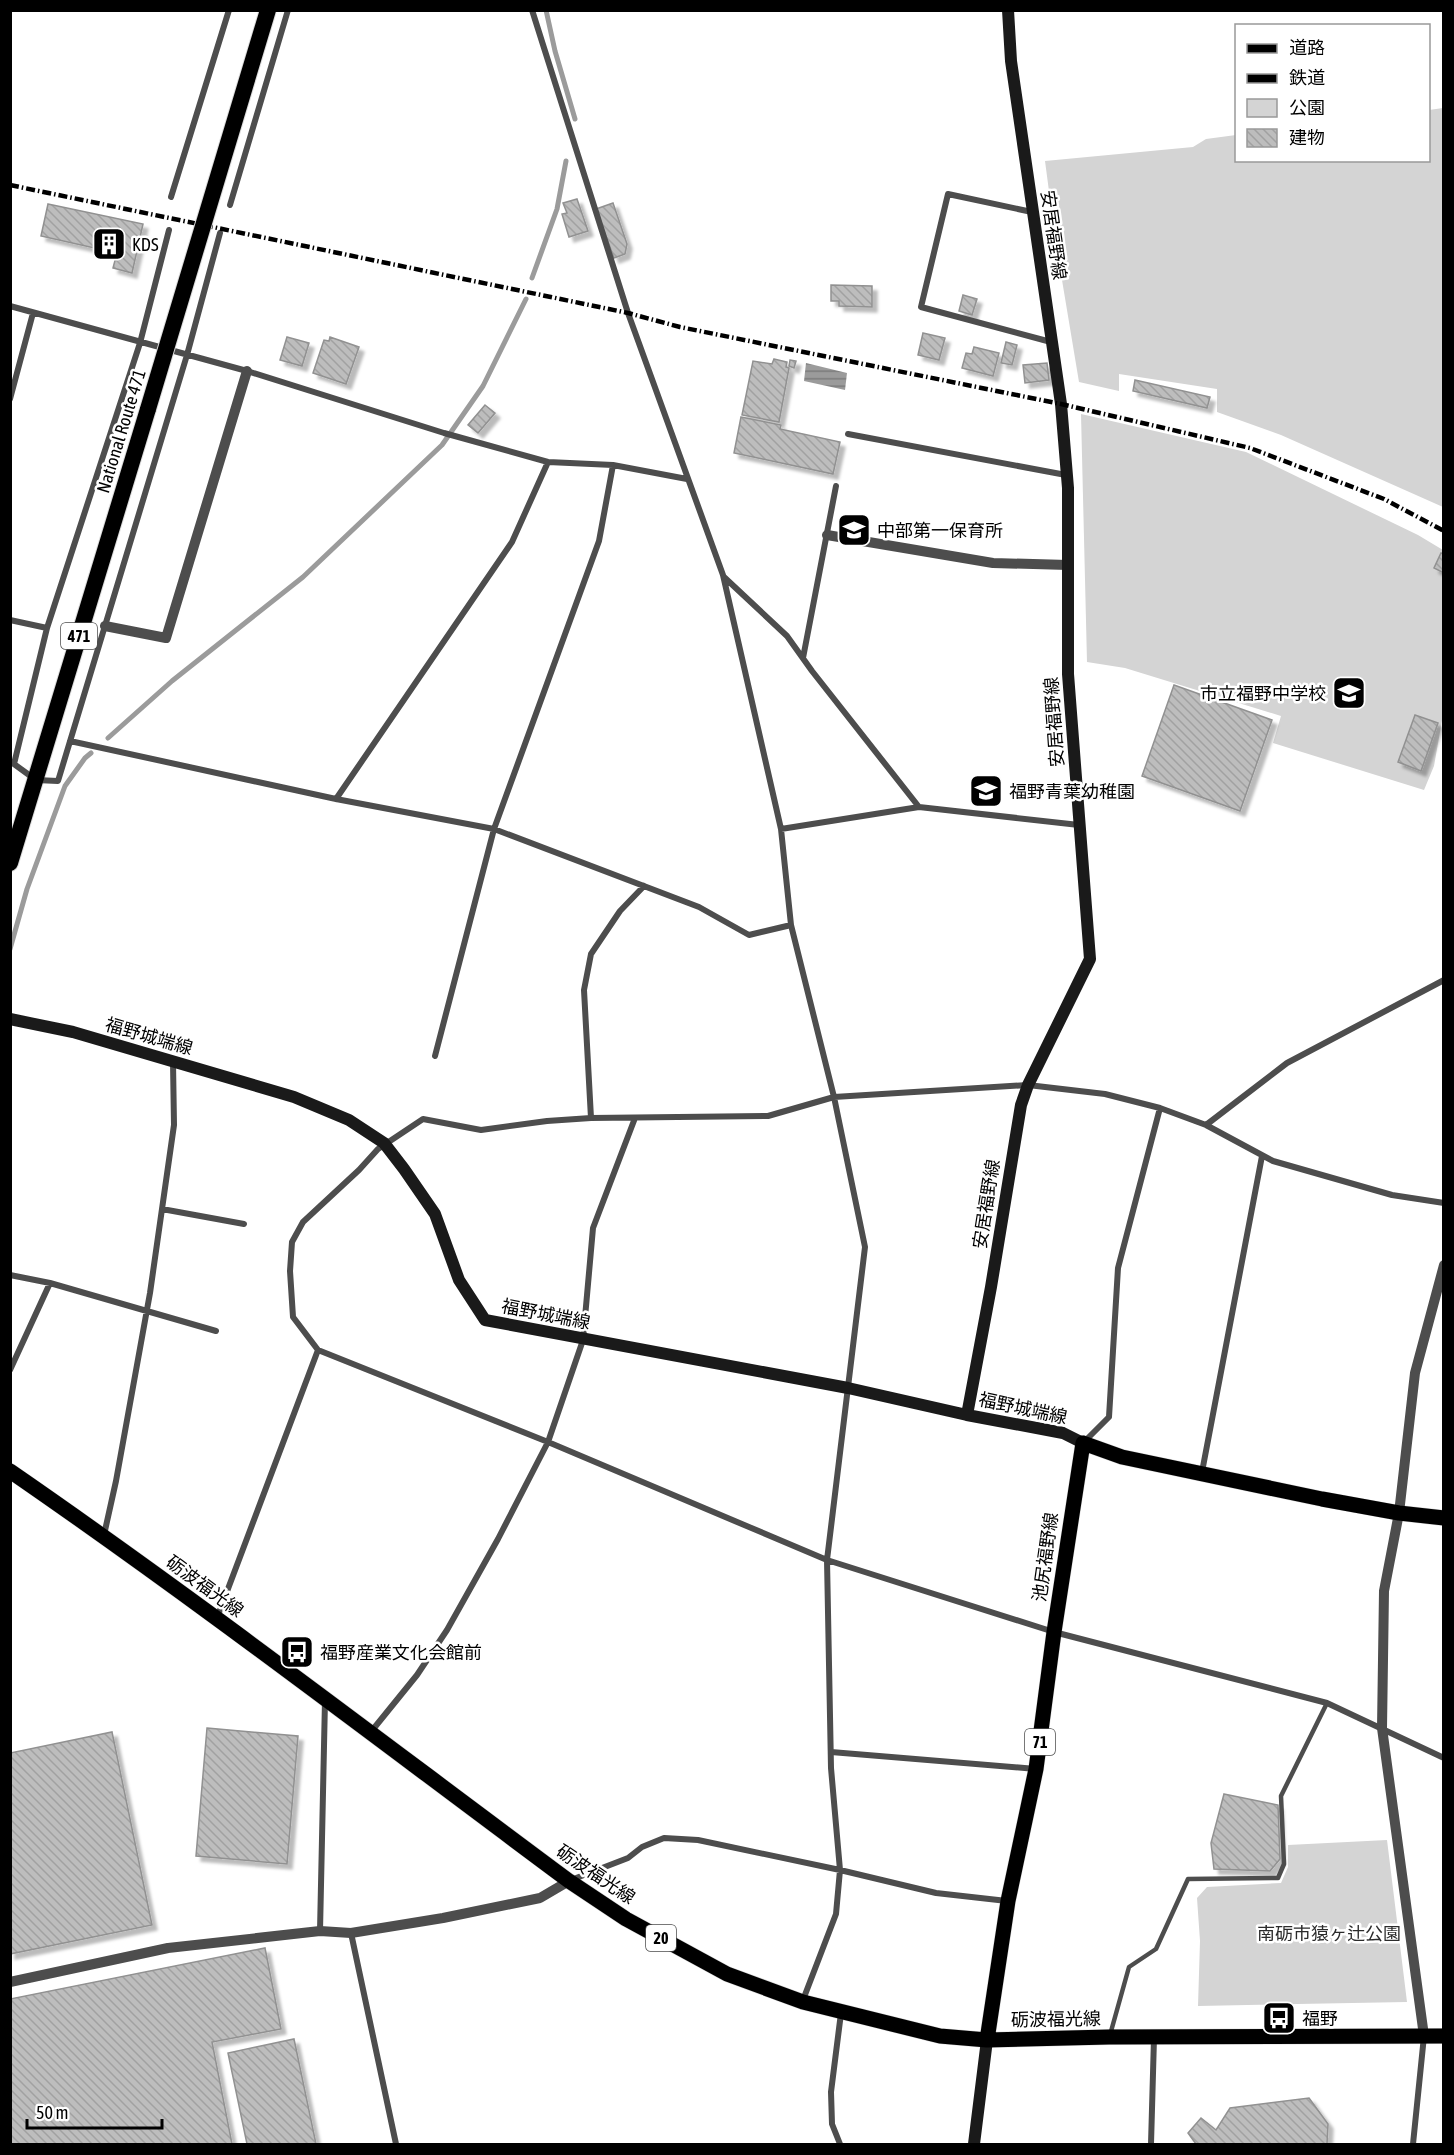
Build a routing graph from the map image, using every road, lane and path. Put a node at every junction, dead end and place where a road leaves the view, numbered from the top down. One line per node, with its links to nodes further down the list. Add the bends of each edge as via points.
1 (229, 10): 6 (street)
2 (268, 10): 32 (highway, National Route 471 / 471, bridge)
3 (288, 10): 7 (street)
4 (532, 10): 22 (street, via 628,313)
5 (1008, 10): 8 (main road, 安居福野線, via 1011,61)
6 (171, 197)
7 (230, 205)
8 (1033, 212): 13 (main road, 安居福野線); 13 (street, via 948,194 921,307)
9 (170, 230): 14 (street)
10 (220, 233): 15 (street)
11 (10, 306): 12 (street)
12 (33, 313): 14 (street); 17 (street)
13 (1052, 342): 21 (main road, 安居福野線)
14 (140, 343): 15 (street); 29 (street)
15 (187, 355): 16 (street); 28 (street)
16 (247, 371): 19 (street); 28 (street, via 166,638)
17 (10, 399)
18 (848, 434): 21 (street)
19 (548, 462): 20 (street); 33 (street, via 512,542)
20 (613, 465): 22 (street); 36 (street, via 599,541)
21 (1067, 476): 25 (main road, 安居福野線)
22 (687, 479): 26 (street)
23 (836, 486): 24 (street)
24 (827, 535): 25 (street, via 993,562); 30 (street)
25 (1068, 565): 35 (main road, 安居福野線, via 1068,674)
26 (723, 576): 30 (street, via 787,636); 37 (street)
27 (10, 620): 29 (street)
28 (105, 626): 31 (street)
29 (47, 628): 32 (street, via 14,765)
30 (803, 658): 34 (street)
31 (70, 741): 32 (street, via 58,781); 33 (street)
32 (36, 780): 38 (highway, National Route 471 / 471)
33 (336, 799): 36 (street)
34 (919, 807): 35 (street); 37 (street)
35 (1078, 825): 45 (main road, 安居福野線, via 1090,959)
36 (494, 829): 39 (street); 43 (street)
37 (781, 829): 40 (street)
38 (10, 863)
39 (644, 886): 40 (street, via 699,907 749,935); 48 (street, via 620,911 591,954 584,990)
40 (791, 925): 46 (street)
41 (1443, 980): 50 (street, via 1287,1063)
42 (10, 1020): 44 (main road, 福野城端線, via 74,1032)
43 (435, 1056)
44 (173, 1062): 51 (main road, 福野城端線, via 294,1097 348,1120); 54 (street, via 174,1125)
45 (1028, 1085): 46 (street); 47 (street, via 1105,1094); 65 (main road, 安居福野線, via 1021,1105)
46 (834, 1097): 49 (street, via 768,1116); 64 (street, via 865,1247)
47 (1160, 1108): 50 (street); 67 (street, via 1118,1268 1109,1417)
48 (591, 1118): 49 (street); 51 (street, via 481,1130 423,1119)
49 (635, 1118): 61 (street, via 593,1228)
50 (1206, 1125): 52 (street)
51 (384, 1143): 61 (main road, 福野城端線, via 435,1214 459,1280 485,1320); 62 (street, via 303,1222 292,1242 293,1317)
52 (1262, 1156): 53 (street, via 1392,1195); 69 (street)
53 (1443, 1203)
54 (162, 1209): 55 (street); 59 (street)
55 (244, 1224)
56 (1443, 1265): 70 (street, via 1415,1373)
57 (10, 1275): 58 (street)
58 (50, 1283): 59 (street); 63 (street)
59 (146, 1311): 60 (street); 72 (street)
60 (216, 1331)
61 (583, 1340): 64 (main road, 福野城端線); 66 (street)
62 (318, 1350): 66 (street); 74 (street)
63 (10, 1370)
64 (848, 1388): 65 (main road, 福野城端線); 73 (street)
65 (967, 1415): 67 (main road, 福野城端線, via 1063,1433)
66 (548, 1442): 73 (street); 79 (street, via 447,1630)
67 (1083, 1443): 69 (main road, via 1122,1457); 75 (main road, 池尻福野線 / 71)
68 (10, 1471): 72 (main road, 砺波福光線 / 20)
69 (1202, 1473): 70 (main road)
70 (1399, 1513): 71 (main road); 78 (street, via 1384,1591)
71 (1443, 1518)
72 (104, 1536): 74 (main road, 砺波福光線 / 20)
73 (828, 1560): 75 (street); 80 (street)
74 (216, 1618): 76 (main road, 砺波福光線 / 20)
75 (1054, 1632): 77 (street); 82 (main road, 池尻福野線 / 71)
76 (325, 1700): 79 (main road, 砺波福光線 / 20); 86 (street)
77 (1327, 1703): 78 (street); 93 (lane, via 1281,1796 1284,1864 1278,1878 1188,1879 1156,1949 1129,1967)
78 (1382, 1728): 81 (street); 91 (street)
79 (370, 1733): 84 (main road, 砺波福光線 / 20)
80 (831, 1752): 82 (street); 83 (street)
81 (1443, 1758)
82 (1036, 1768): 85 (main road, 池尻福野線 / 71)
83 (840, 1870): 84 (street, via 698,1840 664,1839); 85 (street, via 936,1893); 89 (street, via 836,1914)
84 (569, 1881): 87 (street, via 540,1898); 89 (main road, 砺波福光線 / 20, via 626,1919 727,1974)
85 (1008, 1901): 95 (main road, 池尻福野線 / 71)
86 (320, 1931): 87 (street); 88 (street, via 168,1948)
87 (351, 1933): 96 (street)
88 (10, 1982)
89 (803, 2002): 90 (main road, 砺波福光線 / 20)
90 (842, 2012): 95 (main road, 砺波福光線 / 20, via 940,2036); 97 (street, via 831,2092 832,2124)
91 (1424, 2036): 92 (main road, 砺波福光線 / 20); 94 (main road, 砺波福光線 / 20); 100 (street)
92 (1443, 2036)
93 (1109, 2037): 94 (main road, 砺波福光線 / 20); 95 (main road, 砺波福光線 / 20)
94 (1154, 2037): 99 (street)
95 (987, 2040): 98 (main road)
96 (396, 2145)
97 (840, 2145)
98 (974, 2145)
99 (1151, 2145)
100 (1413, 2145)

